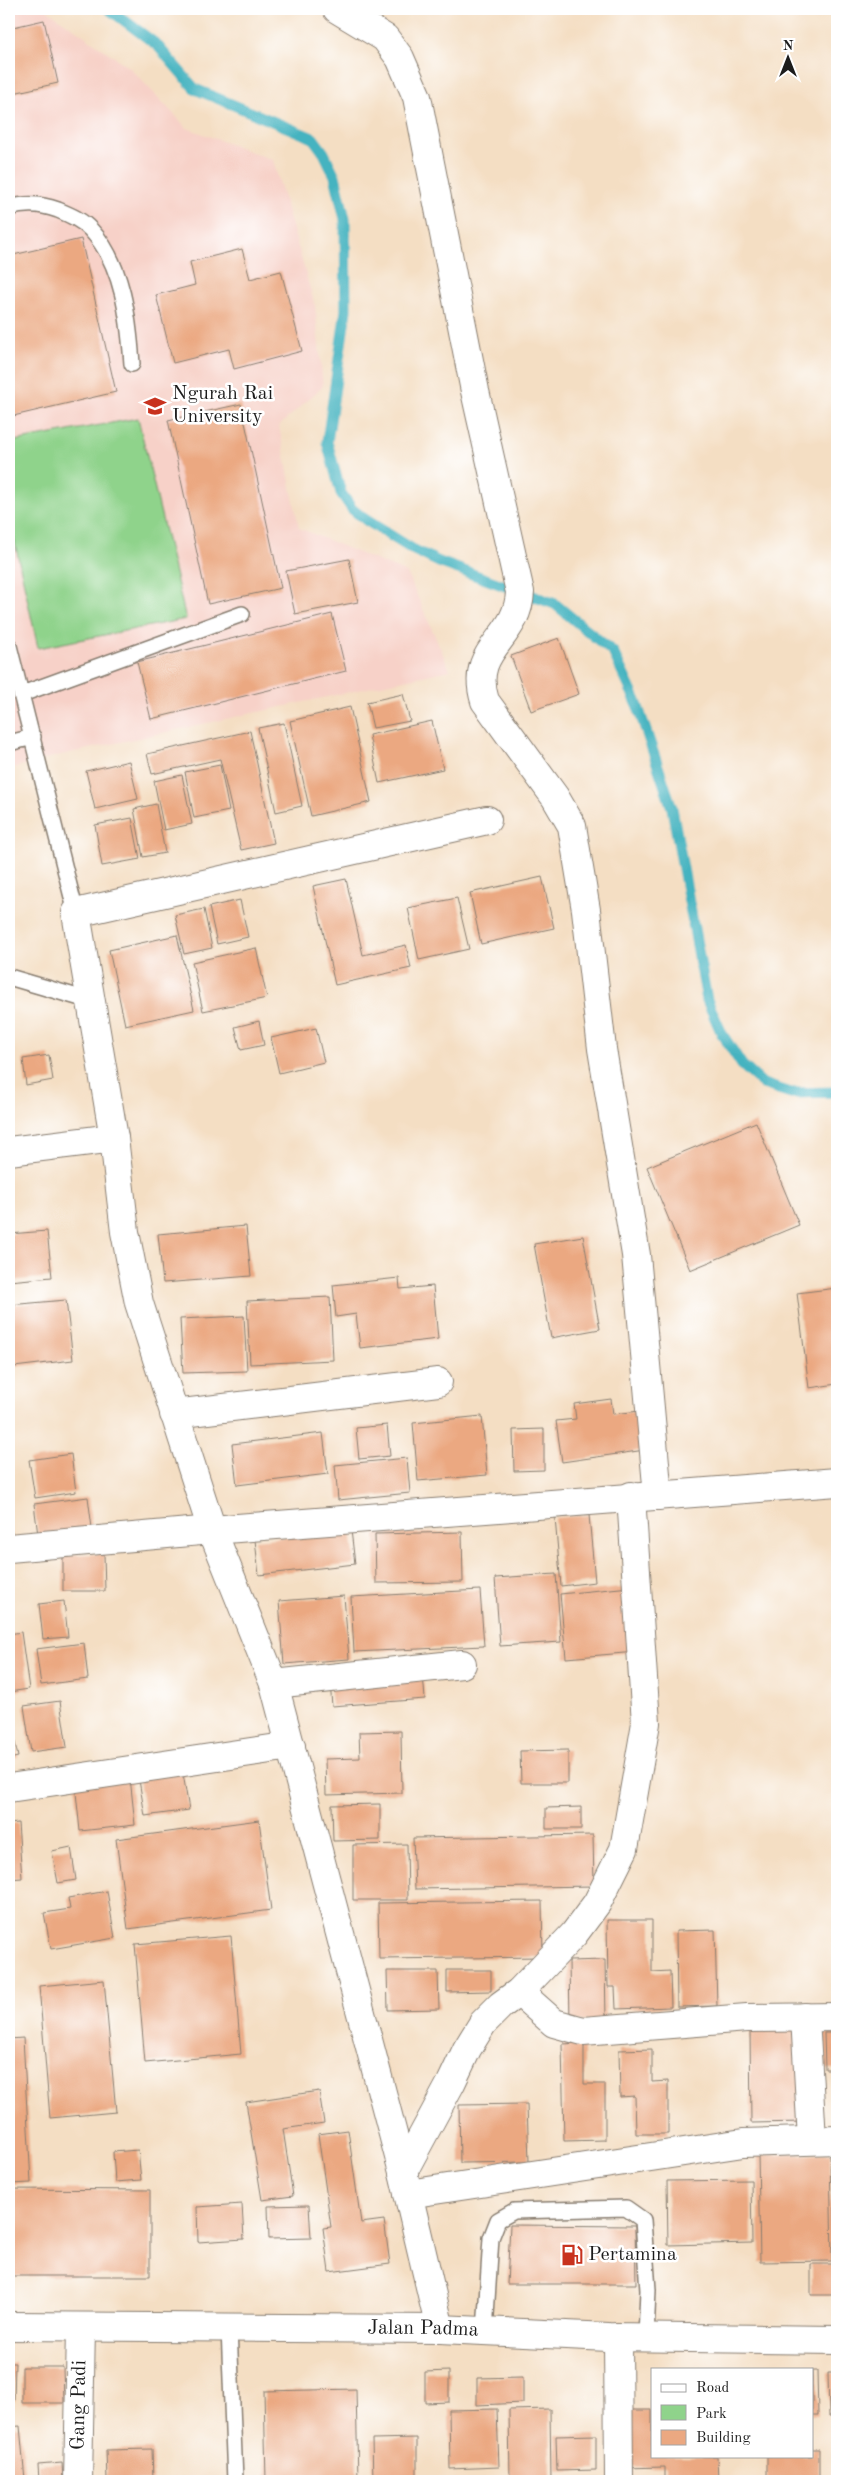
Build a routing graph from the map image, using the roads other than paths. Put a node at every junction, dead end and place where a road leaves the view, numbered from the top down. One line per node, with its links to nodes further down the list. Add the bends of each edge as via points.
1 (338, 9): 19 (street, via 385,38 400,58 417,97 475,391 520,592 514,621 485,658 480,684 485,701 572,826 586,910 602,1049 636,1255)
2 (9, 208): 3 (lane, via 20,204 48,206 73,216 91,230 110,259 123,301 128,318)
3 (132, 364)
4 (242, 614): 6 (lane)
5 (9, 646): 6 (lane)
6 (22, 694): 7 (lane)
7 (32, 737): 8 (lane); 10 (lane)
8 (9, 743)
9 (487, 820): 10 (street)
10 (76, 913): 12 (street)
11 (9, 977): 12 (lane)
12 (91, 1001): 13 (street)
13 (114, 1138): 14 (street); 16 (street, via 125,1232 139,1303)
14 (9, 1151)
15 (438, 1382): 16 (street)
16 (174, 1414): 20 (street)
17 (837, 1482): 19 (street)
18 (632, 1496): 19 (street); 20 (street); 26 (street, via 646,1723 624,1849 591,1911 574,1934)
19 (658, 1496)
20 (212, 1530): 21 (street); 23 (street)
21 (9, 1548)
22 (462, 1664): 23 (street)
23 (274, 1684): 24 (street)
24 (291, 1746): 25 (street); 30 (street)
25 (9, 1788)
26 (519, 1992): 27 (street, via 554,2023 583,2031 747,2018); 30 (street, via 500,2005 483,2023 467,2049)
27 (805, 2017): 28 (street); 29 (street)
28 (837, 2017)
29 (825, 2140): 30 (street, via 743,2143 581,2169)
30 (406, 2183): 34 (street)
31 (9, 2326): 32 (street, Jalan Padma)
32 (81, 2328): 33 (street, Jalan Padma); 39 (street, Gang Padi)
33 (229, 2328): 34 (street, Jalan Padma); 40 (lane)
34 (440, 2329): 35 (street, Jalan Padma)
35 (486, 2331): 36 (street, Jalan Padma); 37 (lane, via 491,2238 498,2220 514,2211 626,2208 643,2220 648,2290)
36 (618, 2337): 37 (street, Jalan Padma); 41 (street)
37 (646, 2337): 38 (street, Jalan Padma)
38 (837, 2340)
39 (78, 2481)
40 (235, 2481)
41 (619, 2481)

